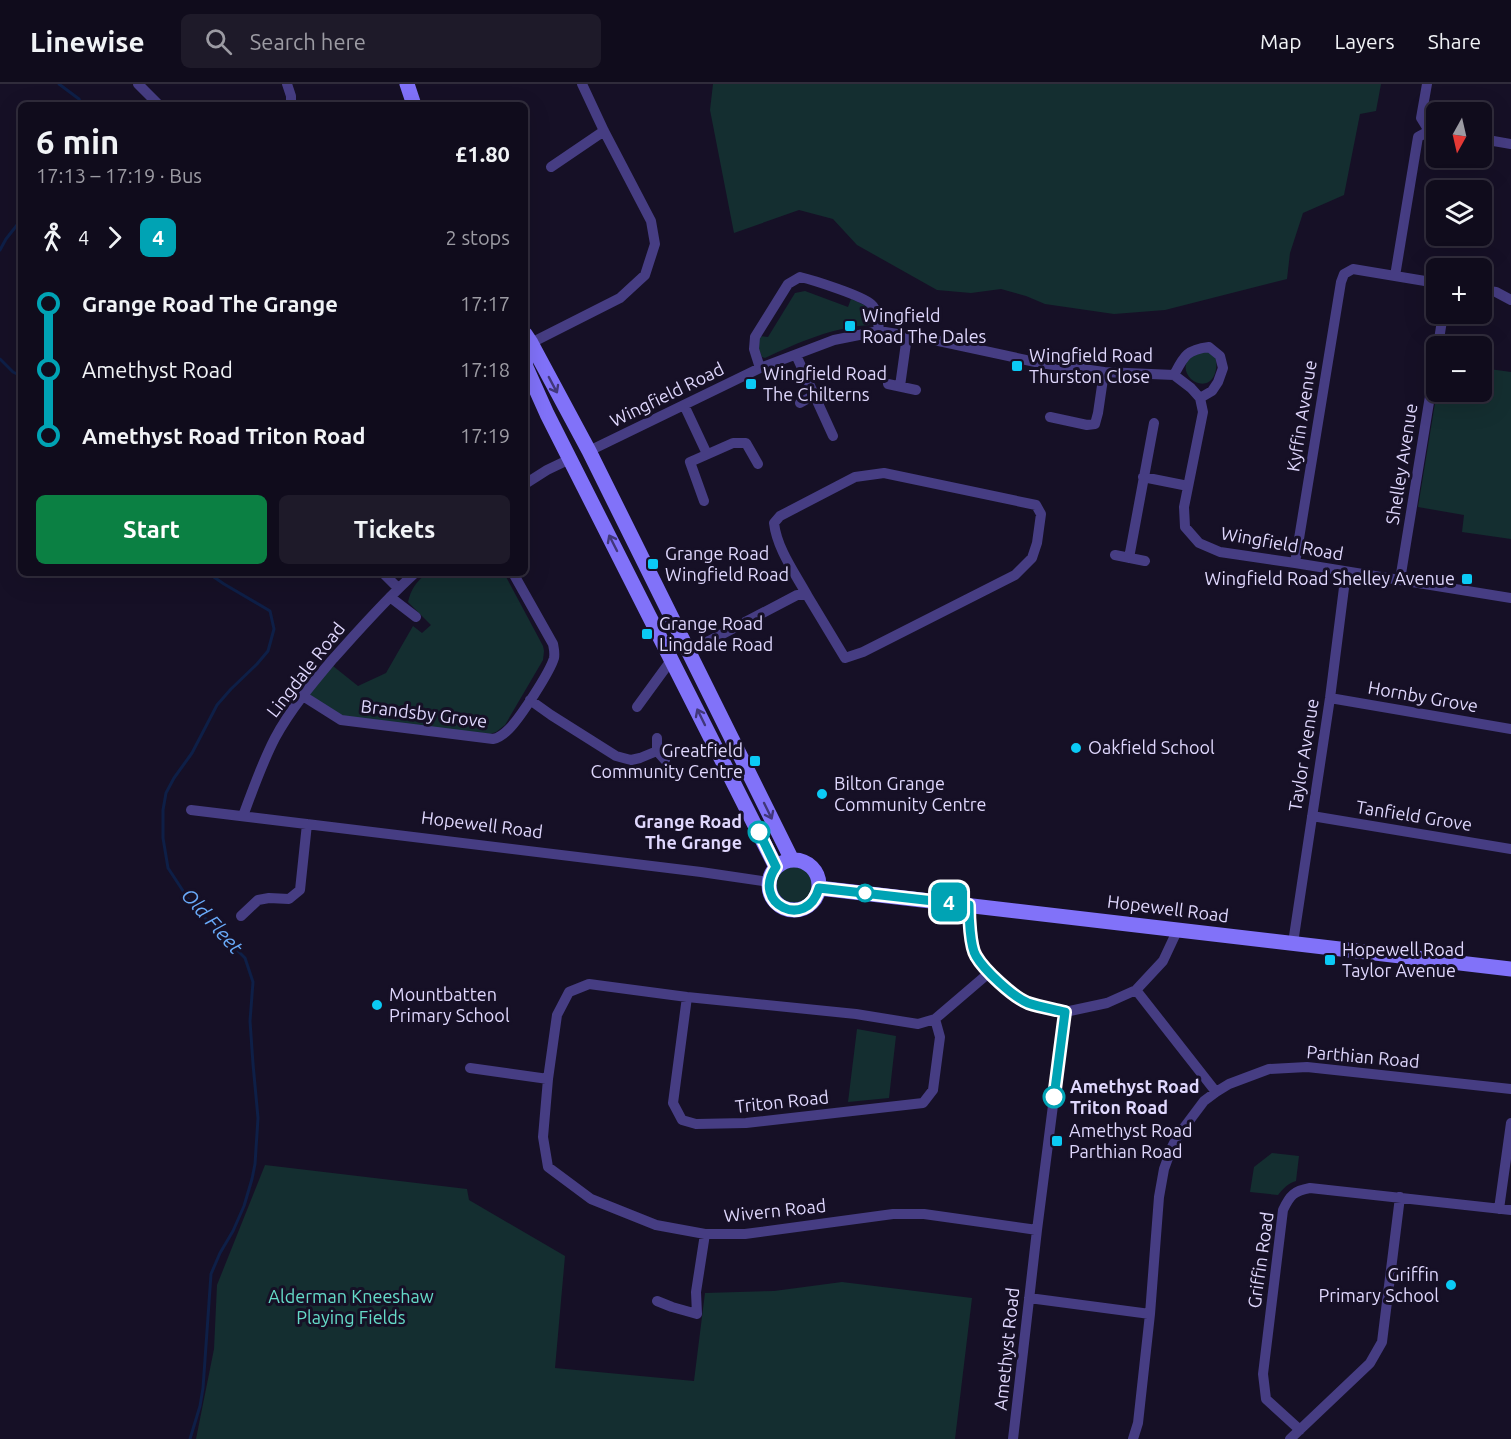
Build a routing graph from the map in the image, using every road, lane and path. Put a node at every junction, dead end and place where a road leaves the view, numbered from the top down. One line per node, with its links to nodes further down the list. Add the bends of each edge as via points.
1 (138, 84): 6 (street)
2 (286, 84): 7 (street)
3 (407, 84): 8 (street)
4 (582, 84): 10 (street)
5 (1427, 84): 9 (street, via 1421,118)
6 (156, 102)
7 (291, 102)
8 (413, 102)
9 (1426, 123)
10 (604, 131): 14 (street); 21 (street, via 651,221 655,244 645,275 620,298)
11 (1426, 134): 15 (street, via 1418,137)
12 (1492, 141): 13 (street)
13 (1511, 144)
14 (551, 167)
15 (1395, 276): 16 (street); 50 (street, Kyffin Avenue, via 1353,269 1344,274 1341,282)
16 (1426, 281)
17 (1492, 291): 18 (street)
18 (1511, 300)
19 (879, 331): 20 (street, Wingfield Road); 23 (street, Wingfield Road, via 834,340); 24 (street, via 873,305 800,277 788,284 755,337)
20 (907, 336): 26 (street, Wingfield Road); 29 (street)
21 (528, 341)
22 (528, 343): 39 (street, one-way to 39)
23 (796, 355): 24 (street, Wingfield Road); 31 (street)
24 (760, 369): 35 (street, Wingfield Road)
25 (528, 371): 41 (street)
26 (1104, 372): 27 (street, Wingfield Road); 36 (street, via 1095,424)
27 (1174, 375): 32 (street); 32 (street, via 1183,358 1194,349 1209,347 1220,356 1218,382)
28 (888, 384): 29 (street)
29 (900, 386): 30 (street)
30 (916, 390)
31 (814, 395): 34 (street); 38 (street)
32 (1200, 398): 45 (street, Wingfield Road, via 1203,412)
33 (1429, 402): 55 (street, Shelley Avenue)
34 (800, 403)
35 (684, 405): 39 (street, Wingfield Road); 40 (street)
36 (1050, 417)
37 (1154, 423): 43 (street)
38 (833, 436)
39 (589, 451): 61 (street)
40 (707, 454): 42 (street, via 733,443 746,443); 46 (street, via 690,462)
41 (570, 459): 44 (street); 62 (street, one-way to 41)
42 (758, 464)
43 (1143, 477): 45 (street); 48 (street)
44 (528, 482)
45 (1188, 486): 50 (street, Wingfield Road, via 1185,527 1199,543 1220,552)
46 (704, 501)
47 (1114, 555): 48 (street)
48 (1129, 558): 49 (street)
49 (1145, 561)
50 (1295, 563): 51 (street, Wingfield Road)
51 (1346, 572): 55 (street, Wingfield Road); 64 (street, Taylor Avenue)
52 (386, 576): 56 (street)
53 (412, 576): 56 (street, Lingdale Road)
54 (515, 576): 65 (street, Brandsby Grove, via 553,644 555,655)
55 (1400, 580): 59 (street, Wingfield Road)
56 (398, 588): 58 (street, Lingdale Road)
57 (807, 596): 57 (street, via 845,658 863,652 1015,575 1032,558 1041,514 1036,505 884,472 855,477 780,516 774,523 784,553); 61 (street, via 796,595)
58 (390, 597): 60 (street); 63 (street, Lingdale Road)
59 (1511, 598)
60 (416, 617)
61 (687, 650): 62 (street); 76 (street, one-way to 76)
62 (672, 659): 66 (street); 77 (street, one-way to 62)
63 (303, 696): 65 (street, Brandsby Grove, via 341,720 493,739 509,729); 72 (street, Lingdale Road, via 275,738)
64 (1330, 698): 67 (street, Hornby Grove); 73 (street, Taylor Avenue)
65 (530, 700): 69 (street, via 616,756 640,758)
66 (637, 707)
67 (1511, 729)
68 (657, 738): 69 (street)
69 (657, 751): 70 (street)
70 (665, 760)
71 (191, 810): 72 (street, Hopewell Road)
72 (243, 816): 74 (street, Hopewell Road)
73 (1312, 816): 75 (street, Tanfield Grove); 83 (street, Taylor Avenue)
74 (307, 824): 78 (street, Hopewell Road); 81 (street, via 300,890 289,899 258,900)
75 (1511, 849)
76 (792, 860): 77 (street); 79 (street, via 812,867)
77 (776, 867): 78 (street)
78 (769, 882): 79 (street, via 777,904 791,910 807,907)
79 (819, 888): 80 (street, Hopewell Road)
80 (969, 905): 82 (street, Hopewell Road); 85 (street, via 975,955)
81 (241, 916)
82 (1178, 929): 83 (street, Hopewell Road); 86 (street, via 1162,961)
83 (1293, 943): 84 (street, Hopewell Road)
84 (1511, 969)
85 (990, 972): 88 (street, via 1006,990 1027,1003); 89 (street)
86 (1136, 990): 88 (street, via 1107,1003); 93 (street)
87 (687, 997): 89 (street, Wivern Road, via 918,1024); 89 (street, Triton Road, via 673,1103 682,1120 696,1124 746,1123 922,1103 933,1090 940,1037); 91 (street, Wivern Road, via 589,984 568,992 557,1015)
88 (1065, 1012): 98 (street, Amethyst Road)
89 (935, 1018)
90 (470, 1068): 91 (street)
91 (548, 1079): 99 (street, Wivern Road, via 543,1137 548,1167 591,1199 656,1226)
92 (1511, 1089): 93 (street, Parthian Road, via 1307,1066 1269,1069)
93 (1215, 1092): 102 (street, Parthian Road, via 1184,1126 1164,1169)
94 (1511, 1123): 96 (street)
95 (1400, 1197): 96 (street, Griffin Road); 103 (street, via 1382,1342 1370,1364); 103 (street, Griffin Road, via 1310,1188 1294,1192 1287,1200 1263,1374 1266,1399)
96 (1499, 1209): 97 (street, Griffin Road)
97 (1511, 1210)
98 (1037, 1230): 99 (street, Wivern Road, via 924,1214 893,1214 745,1234); 100 (street, Amethyst Road)
99 (705, 1234): 101 (street, via 696,1292 697,1314)
100 (1029, 1298): 102 (street); 104 (street, Amethyst Road)
101 (657, 1300)
102 (1150, 1314): 105 (street, Parthian Road)
103 (1300, 1430): 106 (street)
104 (1013, 1439)
105 (1133, 1439)
106 (1290, 1439)

